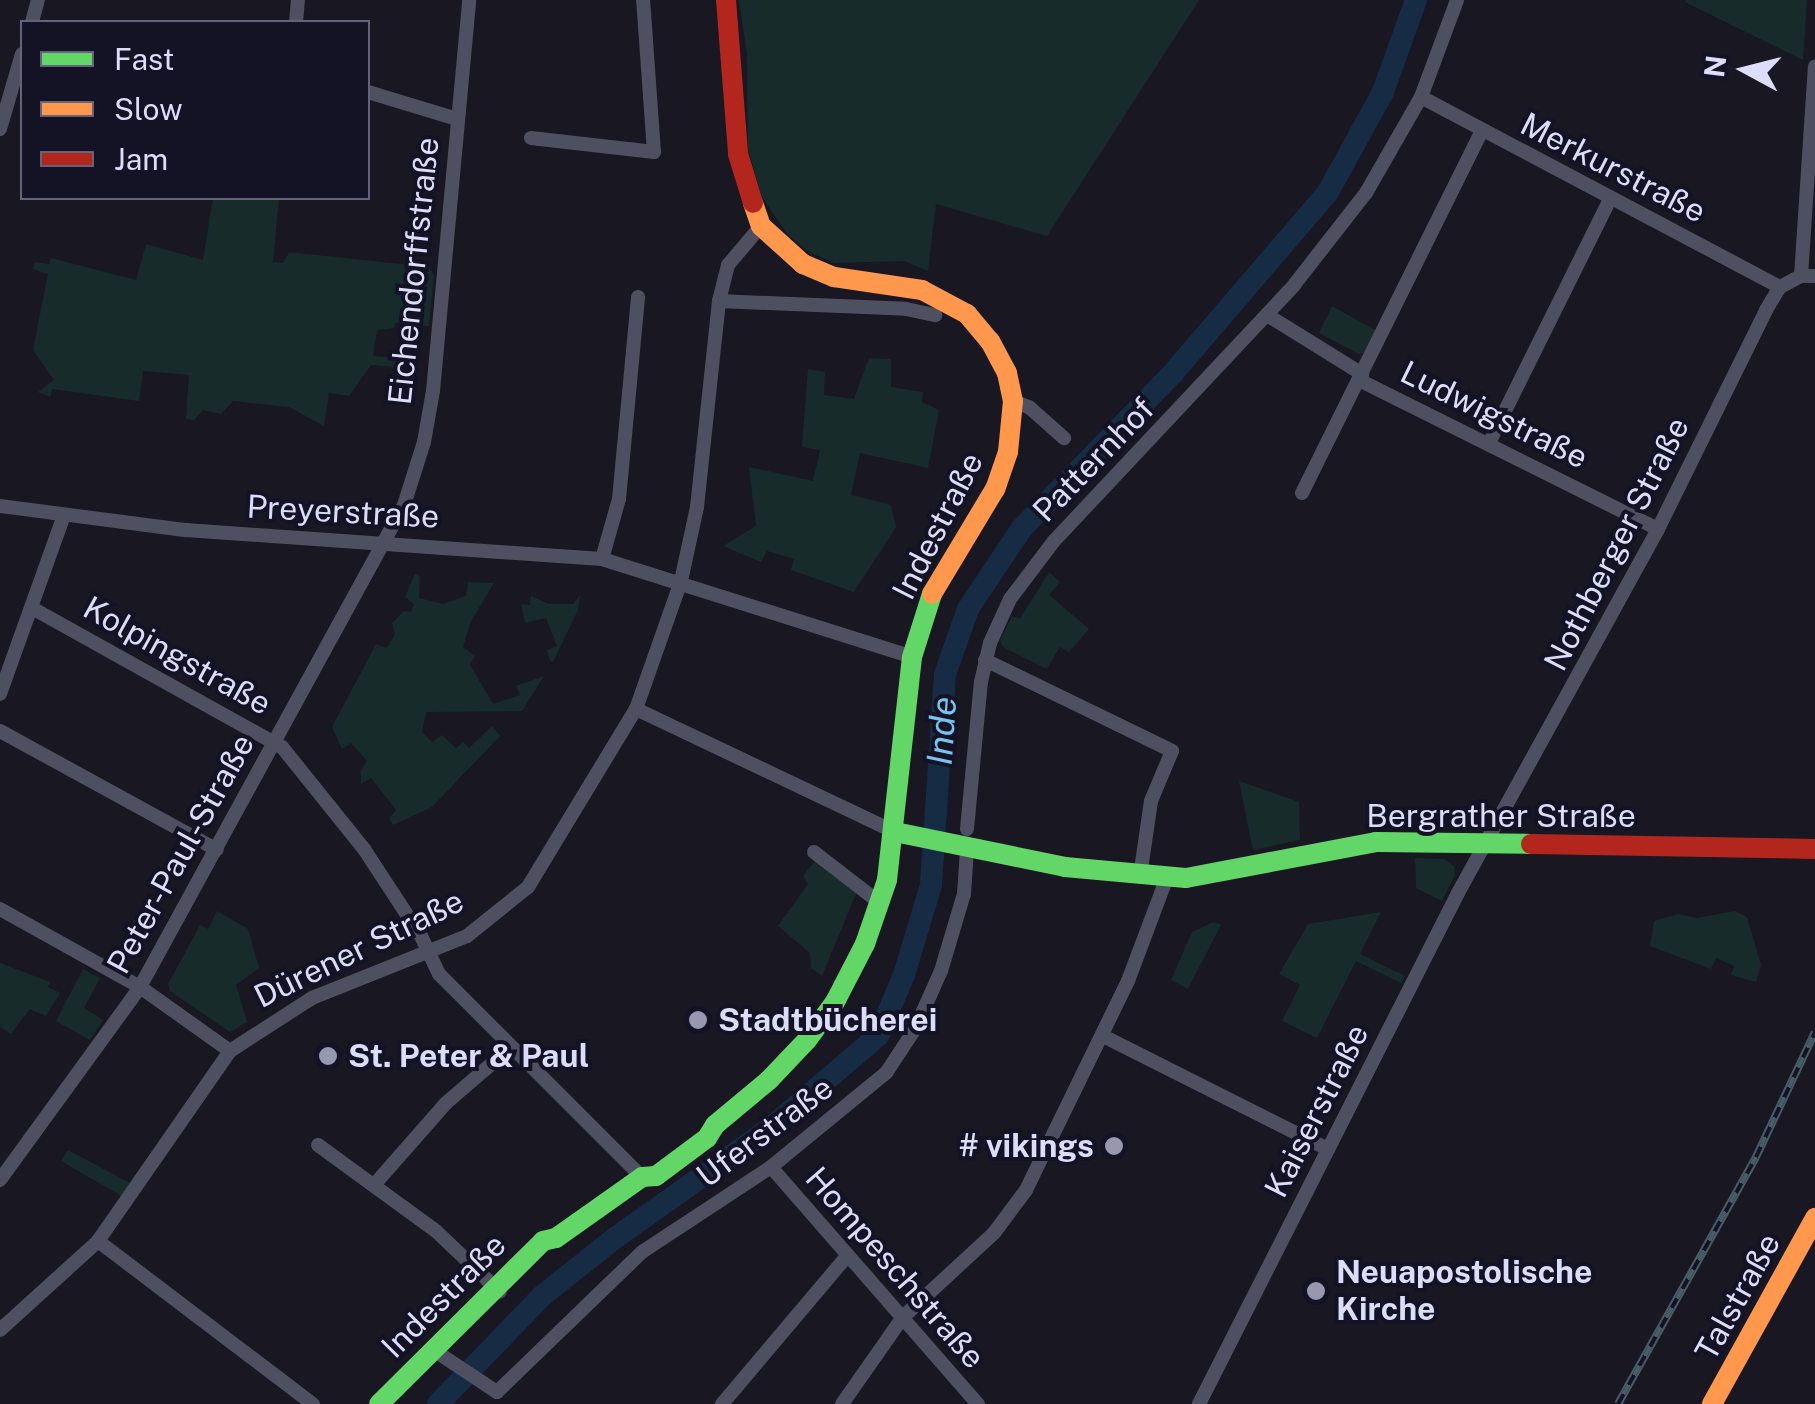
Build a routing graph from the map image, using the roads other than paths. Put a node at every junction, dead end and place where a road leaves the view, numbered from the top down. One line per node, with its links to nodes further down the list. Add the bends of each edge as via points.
1 (470, 0): 9 (street, Eichendorffstraße)
2 (643, 0): 12 (street, via 654,152)
3 (726, 0): 14 (main road, via 738,154)
4 (1457, 0): 8 (street, Patternhof)
5 (20, 61): 10 (street)
6 (1815, 66): 15 (street)
7 (370, 93): 9 (street)
8 (1421, 97): 11 (street, Merkurstraße); 20 (street, Patternhof, via 1366,193)
9 (456, 118): 29 (street, Eichendorffstraße, via 433,391 424,442)
10 (0, 129)
11 (1481, 132): 13 (street, Merkurstraße); 21 (street)
12 (530, 138)
13 (1610, 199): 16 (street, Merkurstraße); 24 (street)
14 (761, 226): 18 (street, Dürener Straße, via 728,265); 22 (main road, Indestraße, via 804,264 839,278 922,290 967,314 1002,363)
15 (1808, 276): 16 (street)
16 (1780, 287): 28 (street, Nothberger Straße)
17 (638, 297): 30 (street, via 619,499)
18 (719, 301): 19 (street); 31 (street, Dürener Straße, via 697,507)
19 (935, 315)
20 (1267, 315): 21 (street); 34 (street, Patternhof, via 1030,568)
21 (1361, 377): 24 (street, Ludwigstraße); 25 (street)
22 (1013, 401): 23 (street); 33 (main road, Indestraße, via 1004,469 931,595)
23 (1064, 438)
24 (1488, 443): 28 (street, Ludwigstraße)
25 (1302, 492)
26 (0, 506): 27 (street, Preyerstraße)
27 (64, 515): 29 (street, Preyerstraße, via 186,530); 32 (street)
28 (1658, 529): 41 (street, Nothberger Straße)
29 (388, 541): 30 (street, Preyerstraße); 38 (street, Peter-Paul-Straße)
30 (602, 559): 31 (street, Preyerstraße)
31 (681, 582): 33 (street, Preyerstraße); 36 (street, Dürener Straße)
32 (32, 608): 35 (street); 38 (street, Kolpingstraße)
33 (912, 657): 39 (main road, Indestraße)
34 (985, 660): 40 (street, Patternhof); 45 (street, via 1172,751 1152,801)
35 (0, 694)
36 (636, 709): 39 (street); 49 (street, Dürener Straße, via 528,888 467,936)
37 (0, 731): 43 (street)
38 (275, 742): 43 (street, Peter-Paul-Straße); 49 (street, Kolpingstraße, via 364,849)
39 (903, 835): 40 (main road, Bergrather Straße); 47 (main road, Indestraße)
40 (962, 842): 45 (main road, Bergrather Straße); 56 (street, Uferstraße, via 964,894 916,1029 886,1073)
41 (1486, 843): 42 (main road, Bergrather Straße); 46 (main road, Bergrather Straße, via 1369,843); 55 (street, Kaiserstraße)
42 (1815, 848)
43 (217, 850): 50 (street, Peter-Paul-Straße)
44 (814, 852): 47 (street)
45 (1140, 876): 46 (main road, Bergrather Straße)
46 (1167, 877): 51 (street)
47 (880, 902): 57 (main road, Indestraße, via 835,1002 769,1080 664,1171)
48 (0, 909): 50 (street)
49 (429, 954): 52 (street, Kolpingstraße, via 439,974); 53 (street, Dürener Straße, via 312,998)
50 (140, 987): 53 (street); 58 (street, Peter-Paul-Straße)
51 (1103, 1036): 55 (street); 64 (street, via 1026,1190 994,1233)
52 (510, 1048): 57 (street, Kolpingstraße); 59 (street, via 446,1103)
53 (230, 1051): 61 (street, Dürener Straße)
54 (318, 1145): 59 (street)
55 (1328, 1149): 73 (street, Kaiserstraße)
56 (771, 1167): 62 (street, Hompeschstraße); 66 (street, Uferstraße, via 642,1252 497,1392)
57 (642, 1177): 63 (main road, Indestraße, via 543,1241)
58 (0, 1179)
59 (374, 1185): 63 (street, via 436,1231)
60 (1815, 1218): 74 (main road, Talstraße)
61 (98, 1241): 65 (street, Dürener Straße); 67 (street)
62 (848, 1256): 64 (street, Hompeschstraße); 70 (street)
63 (499, 1291): 66 (main road, Indestraße)
64 (903, 1317): 71 (street); 72 (street, Hompeschstraße)
65 (0, 1330)
66 (441, 1356): 68 (main road, Indestraße); 69 (main road, Indestraße)
67 (313, 1404)
68 (378, 1404)
69 (394, 1404)
70 (722, 1404)
71 (842, 1404)
72 (978, 1404)
73 (1199, 1404)
74 (1712, 1404)

